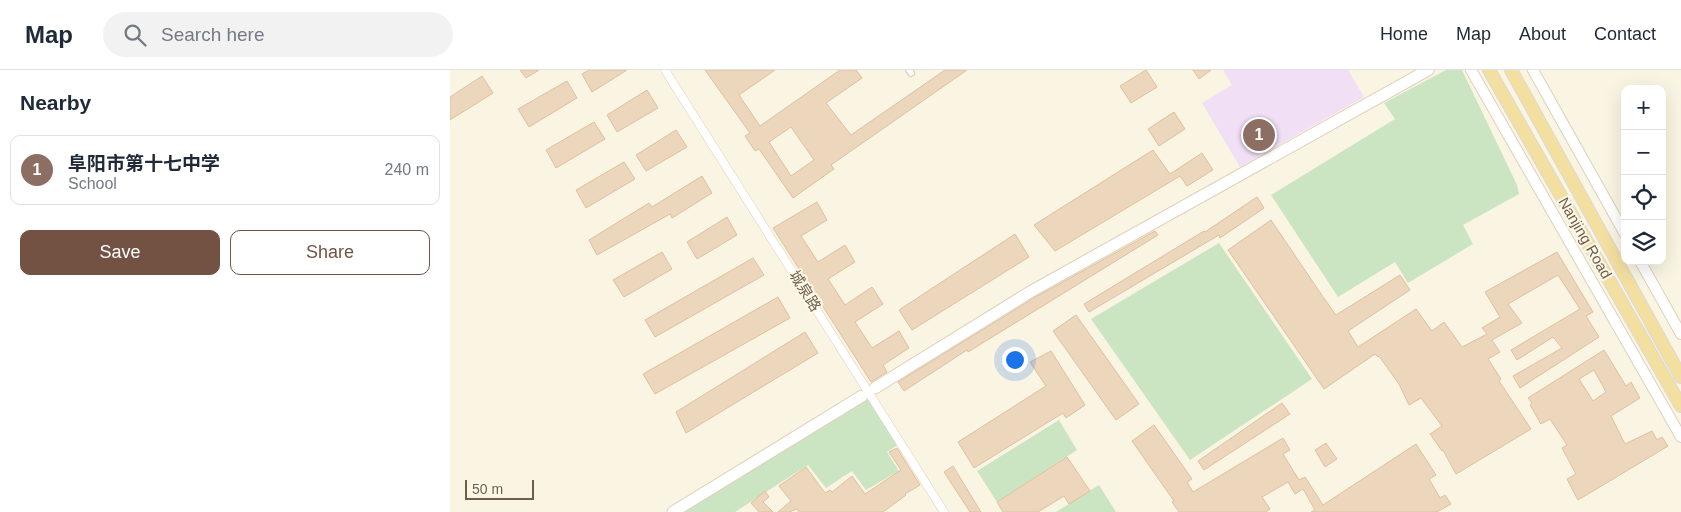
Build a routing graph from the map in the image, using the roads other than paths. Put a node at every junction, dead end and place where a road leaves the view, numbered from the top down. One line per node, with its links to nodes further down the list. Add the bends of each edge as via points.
1 (665, 70): 16 (street, 城泉路)
2 (1428, 70): 11 (main road, via 1030,292)
3 (1471, 70): 14 (street)
4 (1489, 70): 13 (main road, Nanjing Road)
5 (1511, 70): 10 (main road, Nanjing Road)
6 (1533, 70): 7 (street)
7 (1621, 227)
8 (1642, 265): 9 (street)
9 (1681, 334)
10 (1681, 377)
11 (875, 388)
12 (862, 396): 15 (main road)
13 (1681, 406)
14 (1681, 437)
15 (673, 512)
16 (944, 512)

